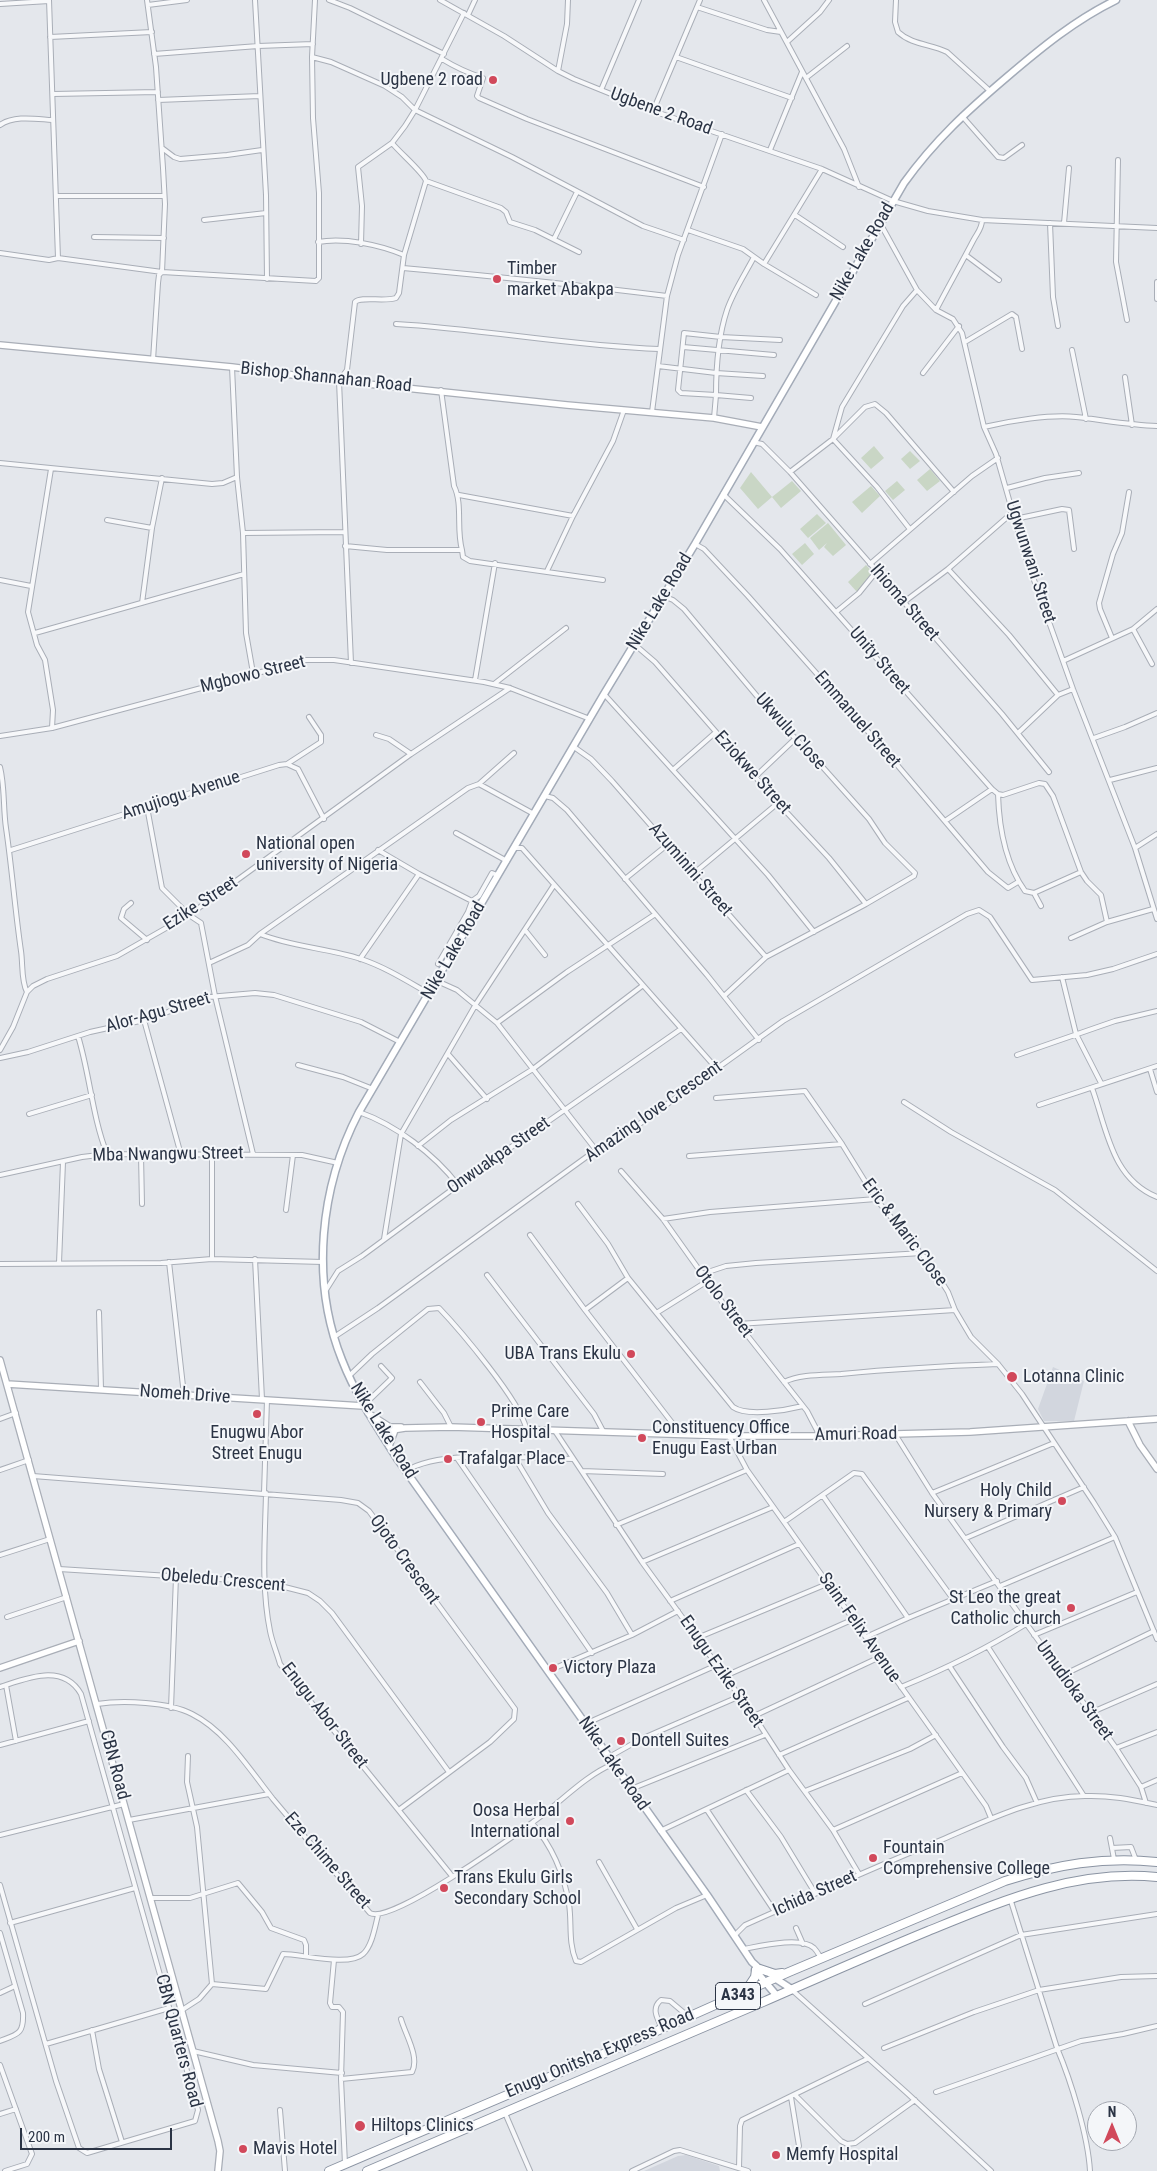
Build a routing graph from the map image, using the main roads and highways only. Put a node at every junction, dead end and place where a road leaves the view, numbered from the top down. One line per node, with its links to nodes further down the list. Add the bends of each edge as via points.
1 (1116, 0): 3 (main road, Nike Lake Road, via 1061,33 962,116 920,161 893,201)
2 (0, 345): 3 (main road, Bishop Shannahan Road, via 714,418)
3 (762, 427): 7 (main road, Nike Lake Road, via 345,1140 326,1214 323,1262 334,1337)
4 (0, 1360): 5 (main road, CBN Road)
5 (1, 1367): 6 (main road, CBN Road)
6 (7, 1384): 7 (main road, Nomeh Drive); 15 (main road, CBN Road)
7 (363, 1406): 8 (main road, Nike Lake Road)
8 (368, 1413): 11 (main road); 12 (main road, Nike Lake Road)
9 (1157, 1419): 10 (main road, Amuri Road)
10 (1128, 1421): 11 (main road, Amuri Road, via 1045,1428 820,1436); 14 (main road)
11 (393, 1428): 12 (main road, Amuri Road); 13 (main road)
12 (379, 1430): 13 (main road, Nike Lake Road)
13 (389, 1446): 19 (main road, Nike Lake Road)
14 (1157, 1469)
15 (80, 1641): 16 (main road); 26 (main road, CBN Road, via 218,2141)
16 (0, 1668)
17 (1157, 1862): 20 (highway, Enugu Onitsha Express Road / A343, via 1114,1859 1040,1870 1005,1881)
18 (1157, 1878): 23 (highway, Enugu Onitsha Express Road / A343, via 1115,1876 1052,1885 1010,1898)
19 (758, 1970): 20 (highway, via 775,1974); 21 (main road); 22 (main road, Nike Lake Road); 24 (highway)
20 (789, 1972): 21 (highway, Enugu Onitsha Express Road / A343)
21 (775, 1978): 22 (highway, Enugu Onitsha Express Road / A343); 23 (main road)
22 (767, 1982): 24 (highway, Enugu Onitsha Express Road / A343); 25 (main road, Nike Lake Road)
23 (790, 1988): 25 (highway, Enugu Onitsha Express Road / A343)
24 (744, 1993): 27 (highway, Enugu Onitsha Express Road / A343)
25 (776, 1996): 28 (highway, Enugu Onitsha Express Road / A343)
26 (218, 2171)
27 (329, 2171)
28 (367, 2171)

